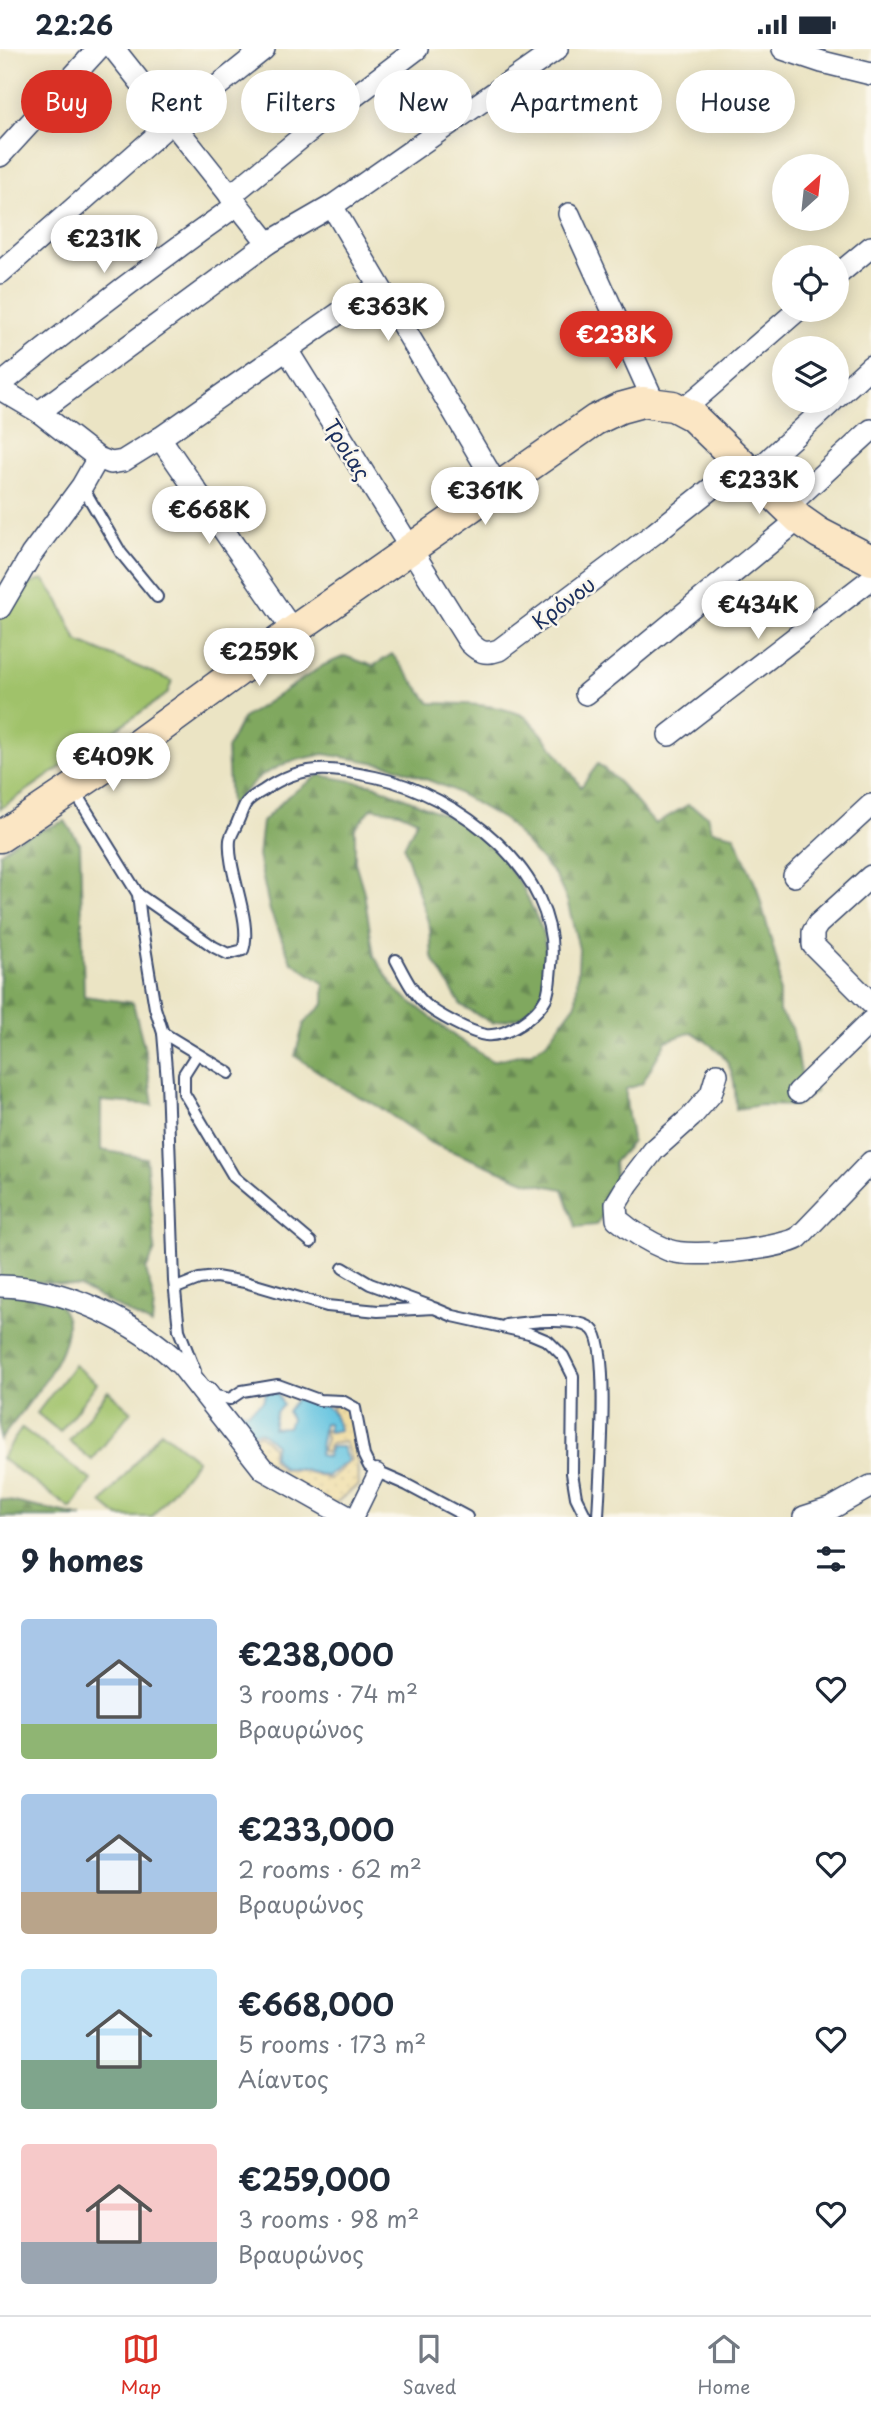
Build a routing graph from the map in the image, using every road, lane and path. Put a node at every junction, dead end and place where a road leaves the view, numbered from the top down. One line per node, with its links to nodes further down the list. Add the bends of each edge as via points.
1 (97, 49): 12 (street)
2 (114, 49): 7 (street)
3 (264, 49): 9 (street)
4 (417, 49): 13 (street, via 318,124)
5 (557, 49): 14 (street)
6 (783, 49): 8 (street)
7 (130, 70)
8 (871, 74)
9 (227, 78)
10 (160, 133): 19 (street)
11 (179, 133): 13 (street)
12 (0, 156)
13 (234, 200): 16 (street); 25 (street)
14 (332, 206): 16 (street); 20 (street)
15 (569, 214): 26 (street)
16 (268, 243): 28 (street)
17 (871, 247): 18 (street)
18 (849, 265)
19 (0, 273)
20 (378, 286): 22 (street); 35 (street)
21 (784, 322): 27 (street)
22 (287, 350): 31 (street); 37 (street, Τροίας)
23 (871, 366): 24 (street)
24 (849, 386)
25 (0, 387): 28 (street)
26 (654, 402): 27 (main road); 35 (main road, via 620,408 595,420)
27 (682, 411): 33 (main road, via 701,423)
28 (39, 412): 32 (street)
29 (818, 413): 33 (street)
30 (871, 430): 36 (street)
31 (160, 438): 32 (street, via 123,461); 42 (street)
32 (98, 458): 34 (street)
33 (748, 469): 36 (main road); 37 (street, Κρόνου, via 489,654 478,652 469,642)
34 (82, 486): 40 (lane, via 121,553); 41 (street)
35 (498, 487): 37 (main road)
36 (793, 513): 38 (main road, via 819,533); 43 (street)
37 (410, 548): 42 (main road)
38 (871, 560)
39 (871, 579): 44 (street)
40 (157, 597)
41 (0, 608)
42 (292, 631): 45 (main road)
43 (586, 694)
44 (669, 735)
45 (73, 789): 47 (main road); 50 (lane)
46 (871, 805): 48 (street)
47 (0, 837)
48 (794, 876)
49 (871, 876): 52 (street, via 813,932 813,944)
50 (138, 894): 51 (lane, via 214,947 228,954 243,950 230,840 246,802 280,779 312,769 389,780 467,817 495,839 524,873 546,916 552,951 547,997 527,1020 486,1035 425,1005); 54 (lane)
51 (396, 960)
52 (871, 1003)
53 (871, 1021): 58 (street)
54 (163, 1033): 55 (lane); 63 (lane)
55 (196, 1055): 56 (lane); 60 (lane, via 184,1074 184,1093 234,1177)
56 (229, 1073)
57 (717, 1074): 59 (street, via 710,1094 654,1150 628,1184 616,1205 617,1219 626,1227 670,1251 690,1255 787,1244)
58 (798, 1092)
59 (871, 1162)
60 (311, 1242)
61 (343, 1268): 64 (lane, via 370,1284)
62 (0, 1286): 68 (street, via 72,1298 160,1347 183,1366 263,1469)
63 (176, 1287): 64 (lane, via 216,1277 327,1305 378,1311); 66 (lane, via 179,1330 194,1370 216,1396 230,1399 242,1391 278,1385 319,1400 342,1401 355,1408 364,1456)
64 (434, 1308): 65 (lane)
65 (500, 1326): 71 (lane, via 548,1341 573,1375 572,1473); 72 (lane, via 530,1321 581,1324 592,1329 598,1340 603,1371)
66 (377, 1472): 69 (street); 70 (lane)
67 (871, 1486): 73 (street, via 832,1509)
68 (348, 1517)
69 (355, 1517)
70 (467, 1517)
71 (586, 1517)
72 (598, 1517)
73 (804, 1517)

